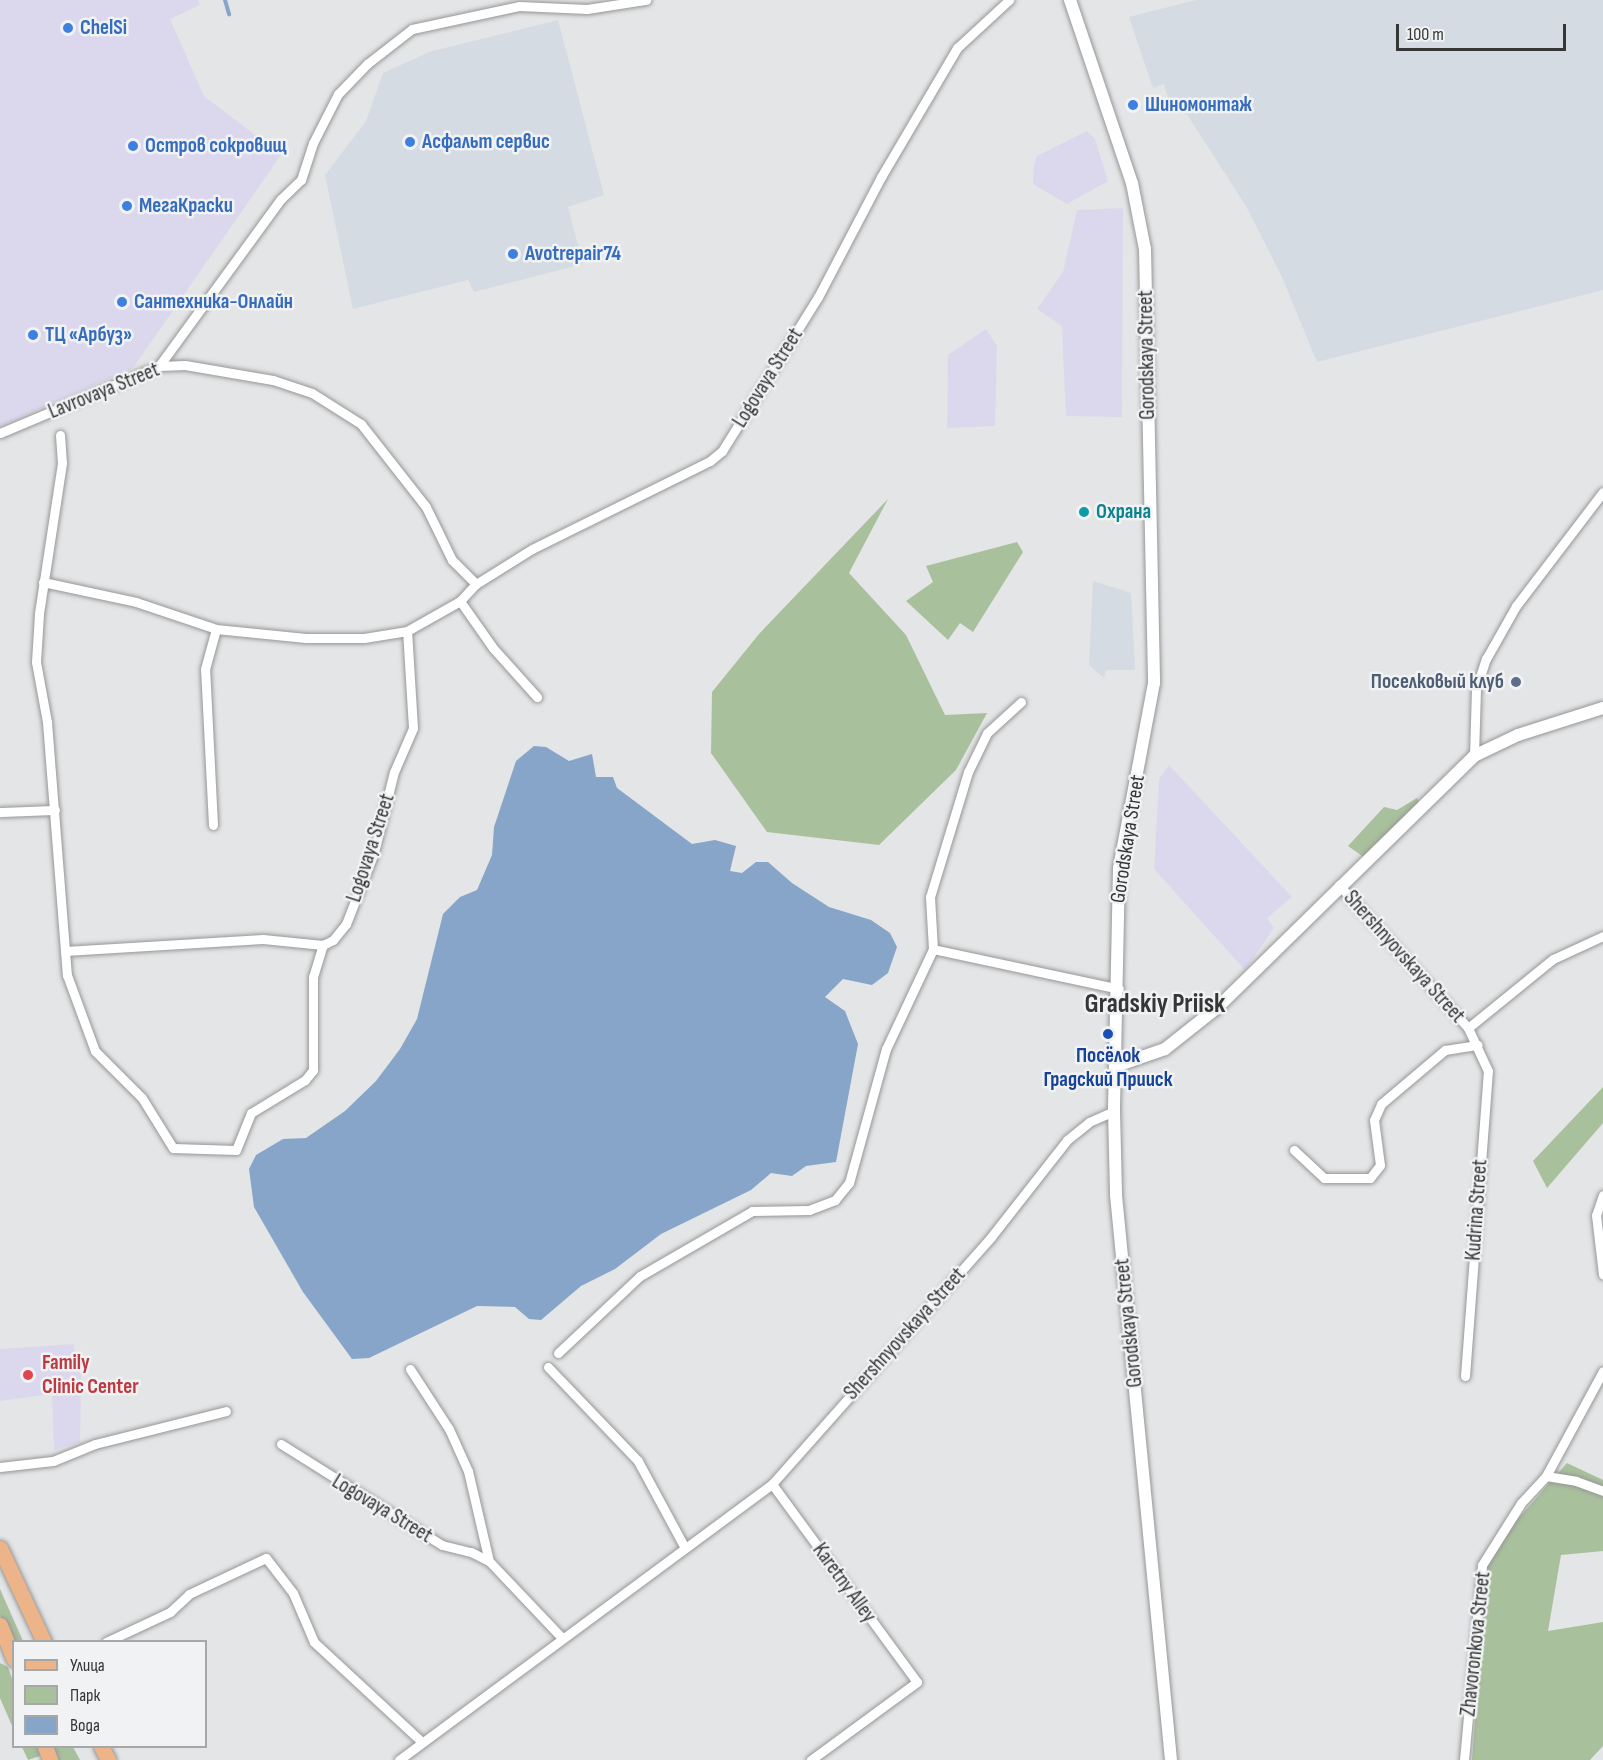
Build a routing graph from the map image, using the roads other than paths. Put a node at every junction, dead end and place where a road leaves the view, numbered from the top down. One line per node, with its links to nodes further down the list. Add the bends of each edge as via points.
1 (646, 0): 4 (street, via 587,9 519,6 412,30 394,43 338,94 313,143 301,180 281,198)
2 (1009, 0): 9 (street, Logovaya Street, via 957,48 818,297 722,451 710,461 532,549)
3 (1070, 0): 25 (street, Gorodskaya Street, via 1132,183 1145,249 1154,683 1119,869)
4 (159, 366): 5 (street, Lavrovaya Street); 9 (street, Lavrovaya Street, via 185,365 273,380 312,393 361,424 426,507 452,560)
5 (0, 433)
6 (60, 435): 8 (street, via 62,463)
7 (1603, 492): 16 (street, via 1516,606 1486,659 1476,689)
8 (43, 582): 11 (street, Logovaya Street, via 136,602); 17 (street, via 36,662 47,722)
9 (476, 584): 10 (street, Logovaya Street)
10 (460, 601): 12 (street, Logovaya Street); 13 (street, via 493,648)
11 (216, 629): 12 (street, Logovaya Street, via 306,638 364,638); 19 (street, via 206,669)
12 (407, 631): 22 (street, Logovaya Street, via 413,728 394,771 374,852 346,924 333,940)
13 (537, 697)
14 (1021, 702): 23 (street, via 987,733 968,772 930,897)
15 (1603, 708): 16 (street, Shershnyovskaya Street, via 1518,735)
16 (1474, 756): 20 (street, Shershnyovskaya Street, via 1406,827)
17 (55, 810): 18 (street); 24 (street)
18 (0, 812)
19 (213, 825)
20 (1339, 885): 26 (street, Shershnyovskaya Street); 28 (street, Shershnyovskaya Street, via 1218,1007 1176,1043 1149,1057)
21 (1603, 936): 26 (street, via 1553,959)
22 (323, 945): 24 (street, via 263,939); 24 (street, via 313,977 313,1070 305,1080 251,1113 236,1150 173,1148 142,1098 95,1051 78,1013)
23 (933, 949): 25 (street); 33 (street, via 886,1049 849,1183 835,1200 809,1210 752,1211 640,1276)
24 (65, 951)
25 (1119, 989): 28 (street, Gorodskaya Street)
26 (1468, 1028): 27 (street, Kudrina Street)
27 (1478, 1046): 30 (street, via 1445,1050 1381,1104 1374,1120 1380,1165 1370,1178 1324,1178); 37 (street, Kudrina Street, via 1488,1071)
28 (1116, 1066): 29 (street, Gorodskaya Street)
29 (1114, 1111): 42 (street, Shershnyovskaya Street, via 1089,1122 1066,1140 991,1237); 57 (street, Gorodskaya Street, via 1116,1195)
30 (1294, 1150)
31 (1603, 1195): 32 (street, via 1596,1215)
32 (1603, 1275)
33 (558, 1353)
34 (548, 1367): 44 (street, via 638,1461)
35 (410, 1369): 46 (street, via 449,1429 468,1471)
36 (1603, 1371): 41 (street, Zhavoronkova Street)
37 (1465, 1376)
38 (226, 1411): 40 (street, via 94,1444 53,1461)
39 (281, 1444): 46 (street, Logovaya Street, via 442,1545)
40 (0, 1467)
41 (1546, 1476): 43 (street); 58 (street, Zhavoronkova Street, via 1521,1503 1482,1565)
42 (772, 1484): 44 (street, Shershnyovskaya Street); 56 (street, Karetny Alley, via 917,1682)
43 (1603, 1491)
44 (684, 1546): 48 (street, Shershnyovskaya Street)
45 (0, 1548): 49 (main road)
46 (489, 1561): 48 (street)
47 (0, 1625): 51 (main road)
48 (562, 1638): 52 (street, Shershnyovskaya Street)
49 (44, 1640)
50 (108, 1640): 52 (street, via 170,1612 189,1594 266,1558 293,1593 314,1642)
51 (12, 1654)
52 (422, 1742): 53 (street, Shershnyovskaya Street)
53 (411, 1751): 54 (street, Shershnyovskaya Street); 55 (street)
54 (399, 1760)
55 (417, 1760)
56 (811, 1760)
57 (1171, 1760)
58 (1464, 1760)

